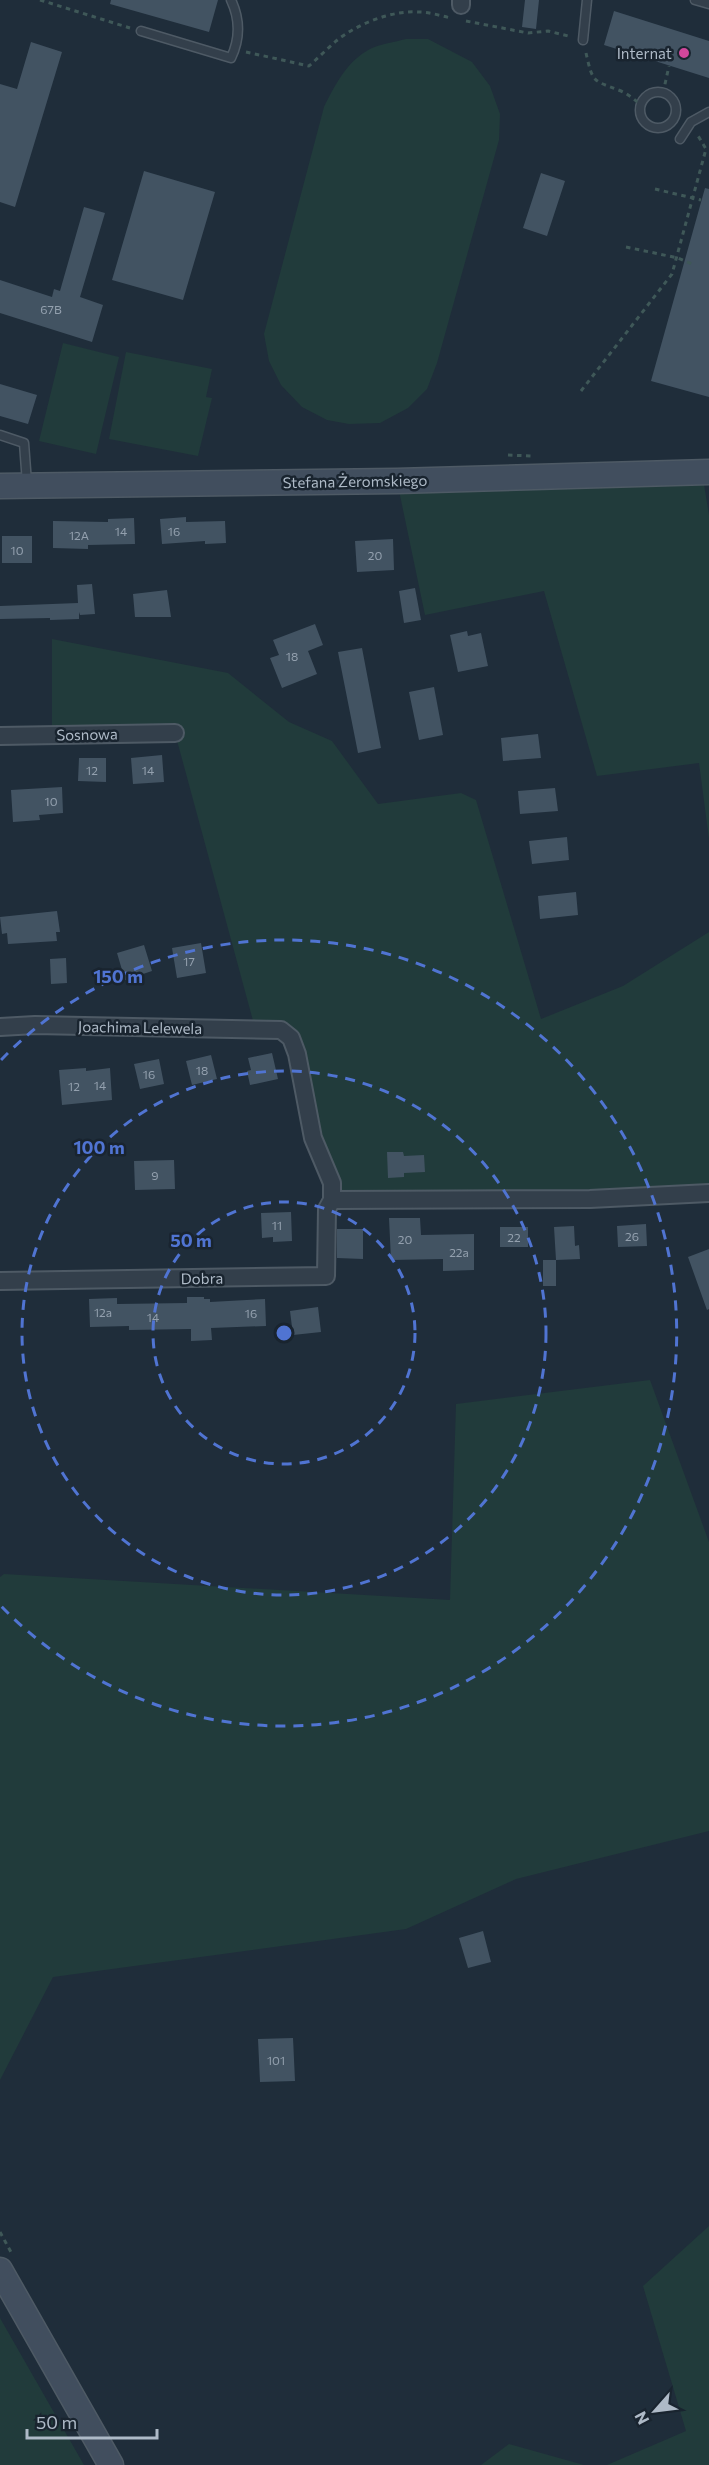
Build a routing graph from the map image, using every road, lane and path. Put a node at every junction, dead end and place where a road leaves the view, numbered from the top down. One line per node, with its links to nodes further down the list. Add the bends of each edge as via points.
1 (39, 0): 6 (path)
2 (231, 0): 8 (lane, via 238,21)
3 (586, 0): 7 (lane)
4 (695, 0): 5 (lane)
5 (709, 4)
6 (141, 31): 8 (lane, via 217,56 231,58)
7 (583, 40): 8 (path, via 418,11 395,14 351,30 309,66); 11 (path, via 591,74 602,85 624,92)
8 (235, 50)
9 (669, 66): 10 (path)
10 (663, 93): 11 (lane, via 650,94); 11 (lane, via 676,109 672,122 666,126 647,124)
11 (641, 105)
12 (709, 112): 13 (lane)
13 (691, 122): 14 (lane); 16 (path, via 706,148)
14 (680, 139)
15 (655, 189): 16 (path)
16 (692, 198): 17 (path); 19 (path)
17 (702, 200)
18 (626, 247): 19 (path)
19 (678, 258): 20 (path); 21 (path, via 672,274)
20 (692, 264)
21 (581, 391)
22 (0, 435): 25 (lane, via 24,443)
23 (709, 472): 25 (street, Stefana Żeromskiego)
24 (0, 486): 25 (street, Stefana Żeromskiego)
25 (27, 486)
26 (175, 733): 27 (street, Sosnowa)
27 (0, 736)
28 (0, 1026): 29 (street, Joachima Lelewela)
29 (281, 1030): 31 (street, Dobra, via 291,1038 297,1054 313,1138 332,1183)
30 (709, 1193): 31 (street, via 590,1199)
31 (332, 1200): 32 (street, Dobra, via 327,1209 326,1276)
32 (0, 1281)
33 (0, 2270): 34 (street)
34 (111, 2465)

